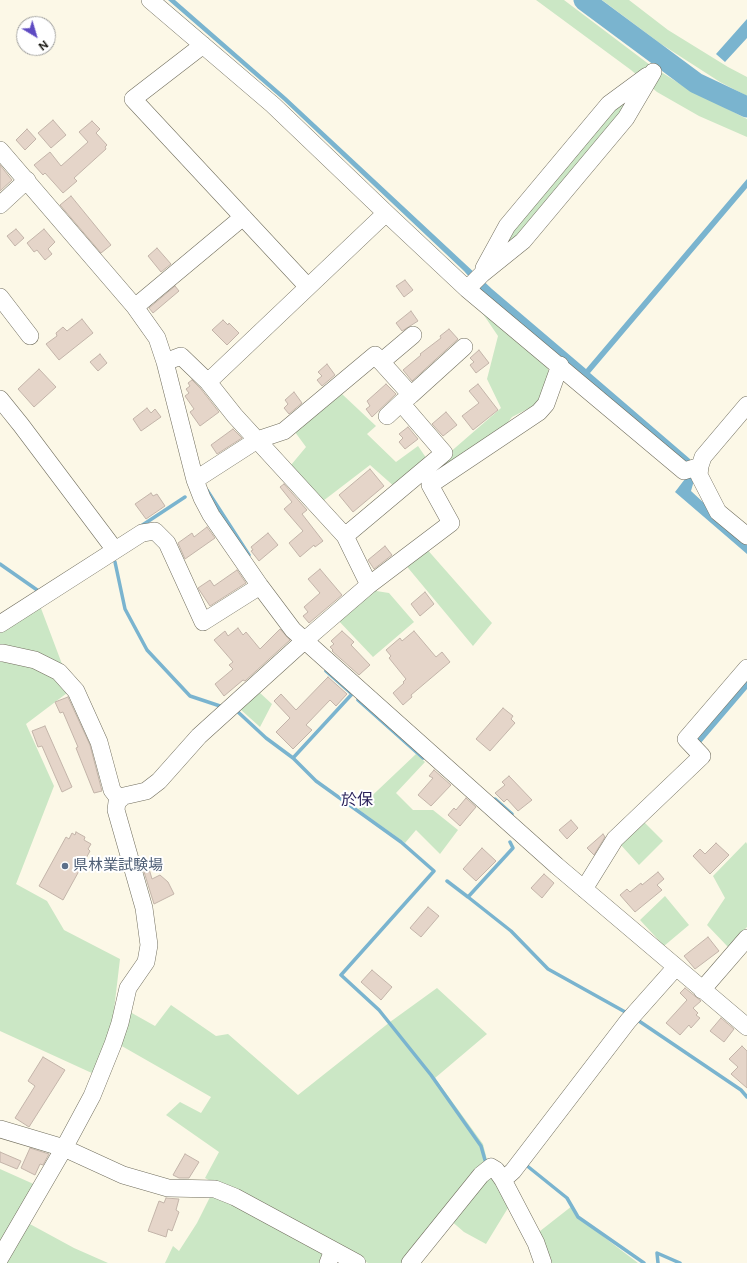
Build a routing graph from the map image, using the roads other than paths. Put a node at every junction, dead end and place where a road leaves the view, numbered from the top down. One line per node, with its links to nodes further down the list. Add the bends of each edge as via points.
1 (150, 0): 2 (street)
2 (203, 45): 6 (street, via 273,105); 7 (street, via 133,99)
3 (0, 150): 4 (street)
4 (27, 180): 5 (street); 12 (street)
5 (0, 205)
6 (386, 213): 9 (street); 10 (street)
7 (243, 217): 9 (street); 12 (street)
8 (482, 274): 8 (street, via 523,241 626,118 653,72 609,104 507,226); 10 (street)
9 (308, 287): 19 (street)
10 (467, 289): 18 (street)
11 (0, 297): 14 (street)
12 (135, 307): 16 (street, via 156,338)
13 (413, 335): 17 (street)
14 (30, 336)
15 (464, 347): 21 (street)
16 (165, 362): 19 (street, via 181,356); 26 (street)
17 (381, 362): 21 (street); 24 (street, via 375,355 284,431)
18 (560, 365): 25 (street); 30 (street, via 546,404 539,412 430,485 451,523)
19 (208, 382): 24 (street)
20 (0, 399): 29 (street)
21 (406, 399): 23 (street); 27 (street, via 444,453)
22 (747, 405): 25 (street)
23 (387, 416)
24 (257, 440): 26 (street); 27 (street)
25 (692, 468): 28 (street, via 700,475 718,512)
26 (195, 480): 31 (street, via 211,516)
27 (346, 536): 30 (street)
28 (747, 536)
29 (115, 550): 31 (street, via 142,533 156,531 167,543 203,622); 32 (street)
30 (369, 585): 33 (street)
31 (260, 586): 33 (street)
32 (0, 624)
33 (304, 641): 36 (street, via 199,736 159,782 146,791); 37 (street)
34 (0, 653): 36 (street, via 35,660 59,672 76,692 99,742 112,790)
35 (747, 668): 37 (street, via 686,739 702,756 615,839)
36 (119, 799): 43 (street, via 116,810 144,908 149,945 146,962 128,988 120,1023 92,1096)
37 (584, 889): 39 (street)
38 (747, 938): 40 (street)
39 (676, 967): 40 (street); 44 (street, via 628,1021 514,1171)
40 (702, 990): 41 (street)
41 (747, 1027)
42 (0, 1129): 43 (street)
43 (64, 1148): 45 (street, via 123,1175 168,1188 215,1189 235,1197); 46 (street)
44 (503, 1180): 48 (street, via 491,1167 481,1175); 49 (street, via 536,1242)
45 (331, 1257): 47 (street)
46 (0, 1258)
47 (357, 1263)
48 (410, 1263)
49 (543, 1263)

